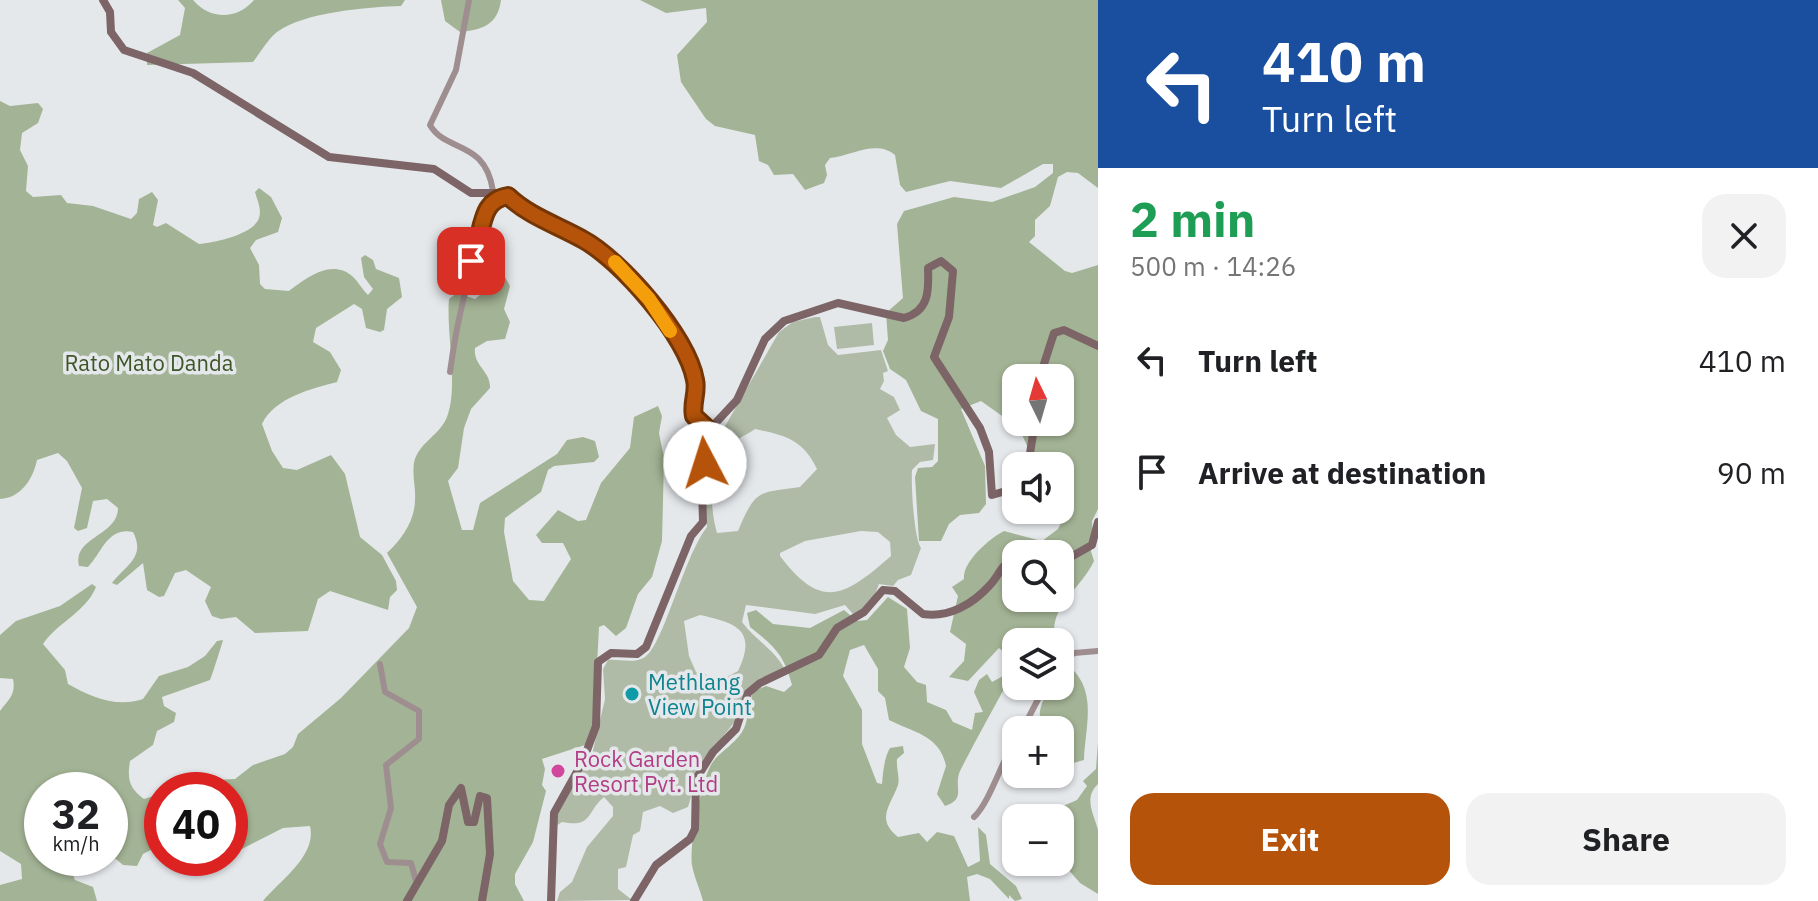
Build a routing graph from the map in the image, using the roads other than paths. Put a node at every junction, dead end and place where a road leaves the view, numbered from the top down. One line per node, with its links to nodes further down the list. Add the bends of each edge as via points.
1 (103, 0): 3 (street, via 111,32 124,50 217,86 329,157 434,169 471,193)
2 (469, 0): 3 (street, via 456,70 430,125 482,161)
3 (493, 191): 4 (street)
4 (508, 196): 7 (street, via 487,205); 8 (street, via 585,240 645,294 685,356 695,380 694,416)
5 (1098, 346): 6 (street, via 1064,330 1054,333)
6 (1044, 364)
7 (450, 372)
8 (709, 430): 9 (street, via 737,400 765,339 784,321 838,303 904,318 913,315 928,293 928,268 941,261 953,271 953,297 934,357 980,428 989,452 992,495); 21 (street, via 703,522 691,536 646,647 634,655 611,653 598,662 596,726 583,761 555,806)
9 (1002, 492)
10 (1098, 522): 11 (street, via 1092,545)
11 (1074, 555)
12 (1002, 567): 22 (street, via 991,584 953,613 923,614 895,591 883,590 864,612 837,628 819,655 753,688 743,701 736,729 696,779 690,839 656,865)
13 (1098, 651): 14 (street)
14 (1074, 653)
15 (380, 664): 18 (street, via 385,692 419,711 419,739 386,765 391,808 380,844 387,862 411,863)
16 (1002, 768): 17 (street)
17 (974, 817)
18 (417, 884): 19 (street); 20 (street, via 442,841 449,805 461,788 468,822 474,822 480,796 487,798 490,854)
19 (407, 901)
20 (482, 901)
21 (551, 901)
22 (634, 901)

